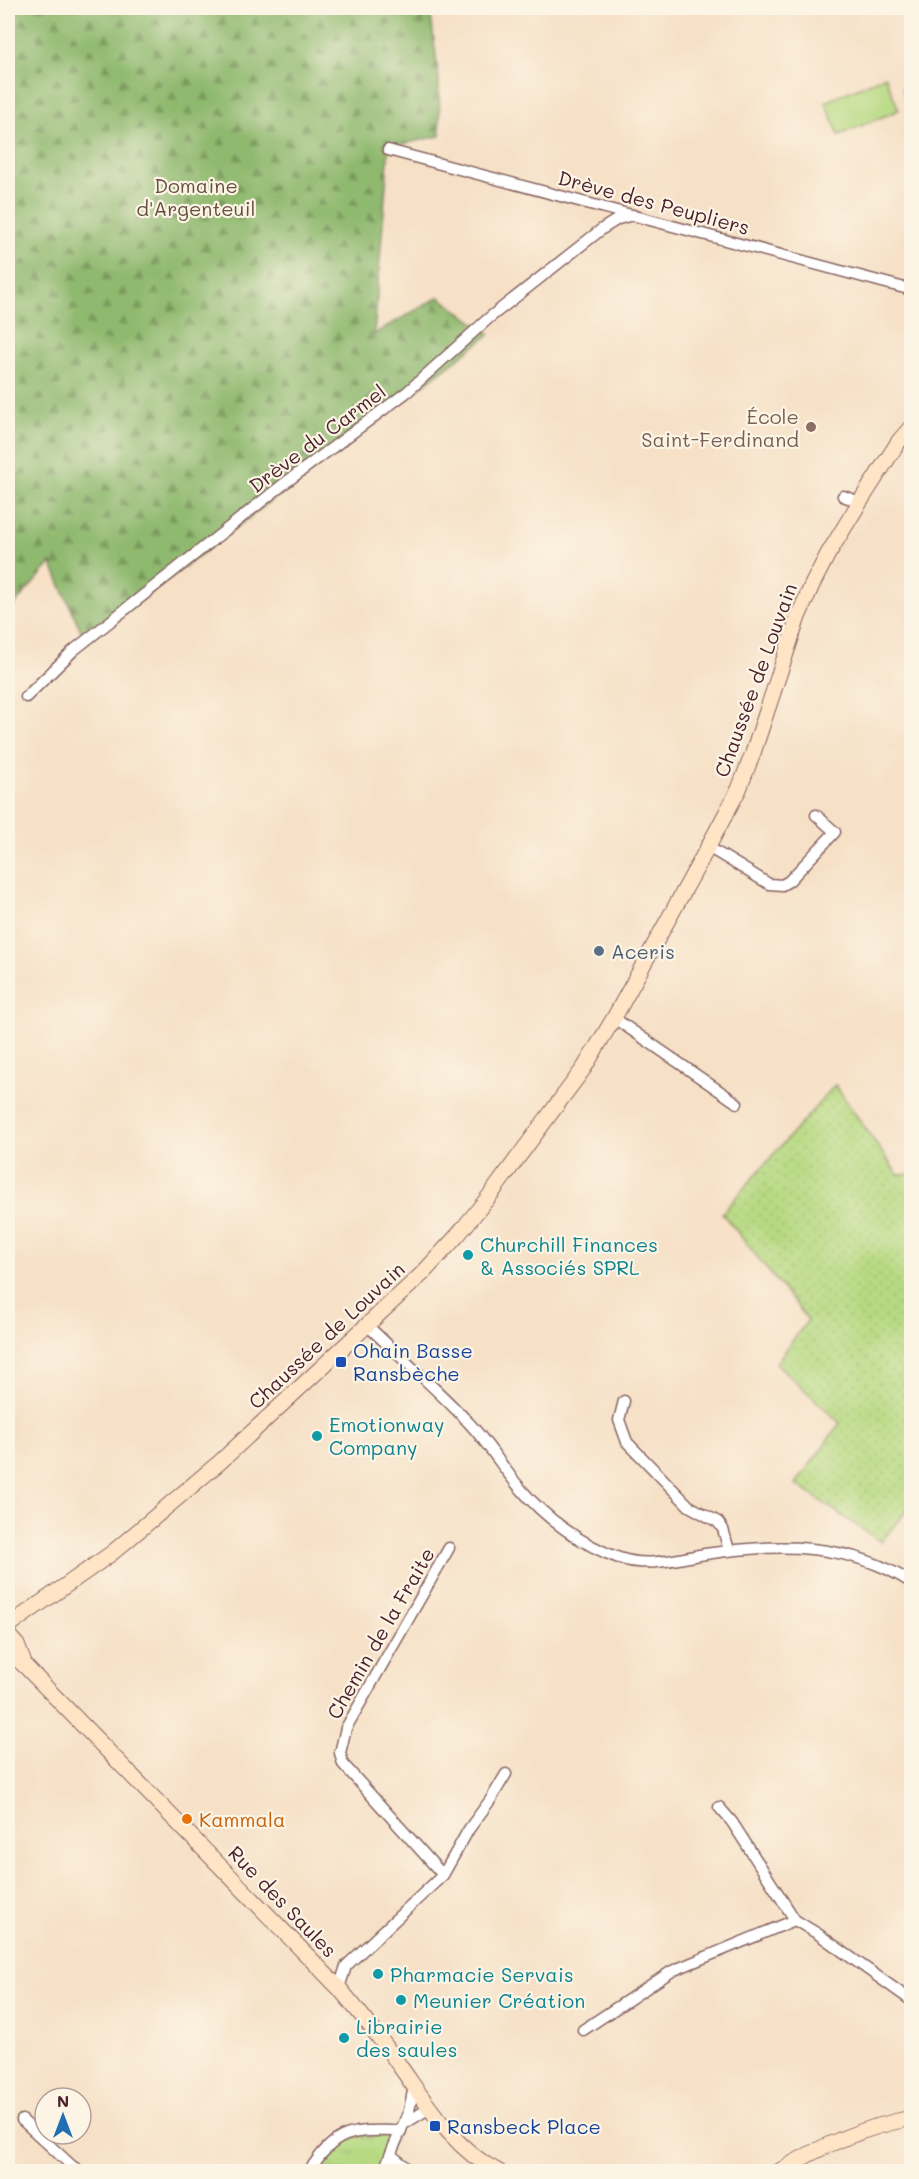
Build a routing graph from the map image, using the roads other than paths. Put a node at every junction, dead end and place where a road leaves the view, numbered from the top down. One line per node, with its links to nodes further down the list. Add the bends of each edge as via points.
1 (388, 150): 2 (street, Drève des Peupliers)
2 (633, 215): 3 (street, Drève des Peupliers); 7 (street, Drève du Carmel, via 602,229 489,318 407,392 74,650)
3 (912, 290)
4 (912, 426): 6 (main road, Chaussée de Louvain)
5 (843, 496): 6 (street)
6 (860, 502): 9 (main road, Chaussée de Louvain, via 809,592 739,789)
7 (26, 697)
8 (816, 815): 9 (street, via 835,832 782,885 769,884)
9 (708, 847): 10 (main road, Chaussée de Louvain)
10 (614, 1018): 11 (street); 12 (main road, Chaussée de Louvain, via 584,1068 491,1194 423,1274)
11 (737, 1103)
12 (367, 1325): 15 (street, via 469,1423 520,1488 562,1528 604,1552 634,1562 658,1562); 17 (main road, Chaussée de Louvain, via 220,1462 112,1553)
13 (624, 1401): 15 (street, via 619,1420 627,1442 689,1506 718,1522)
14 (449, 1548): 22 (street, Chemin de la Fraite, via 346,1728 340,1753 343,1764)
15 (729, 1550): 16 (street, via 828,1551 878,1564)
16 (912, 1583)
17 (26, 1613): 18 (main road, Chaussée de Louvain); 19 (main road, Rue des Saules)
18 (8, 1626)
19 (10, 1647): 25 (main road, Rue des Saules)
20 (506, 1774): 22 (street, via 468,1829)
21 (719, 1807): 23 (street)
22 (444, 1875): 24 (street)
23 (795, 1920): 27 (street); 28 (street, via 672,1971)
24 (346, 1966): 25 (street); 26 (street)
25 (323, 1972): 26 (main road, Rue des Saules)
26 (339, 1988): 29 (main road, Rue des Saules)
27 (912, 2001)
28 (583, 2030)
29 (414, 2086): 30 (main road, Rue des Saules); 33 (street)
30 (428, 2109): 33 (street); 39 (main road, Rue des Saules, via 466,2148)
31 (912, 2118): 40 (main road, via 882,2124 828,2144)
32 (22, 2120): 36 (street)
33 (403, 2128): 34 (street); 37 (street, via 340,2136 326,2147)
34 (391, 2155): 35 (street); 38 (street)
35 (407, 2168)
36 (81, 2172)
37 (309, 2172)
38 (383, 2172)
39 (499, 2172)
40 (778, 2172)

